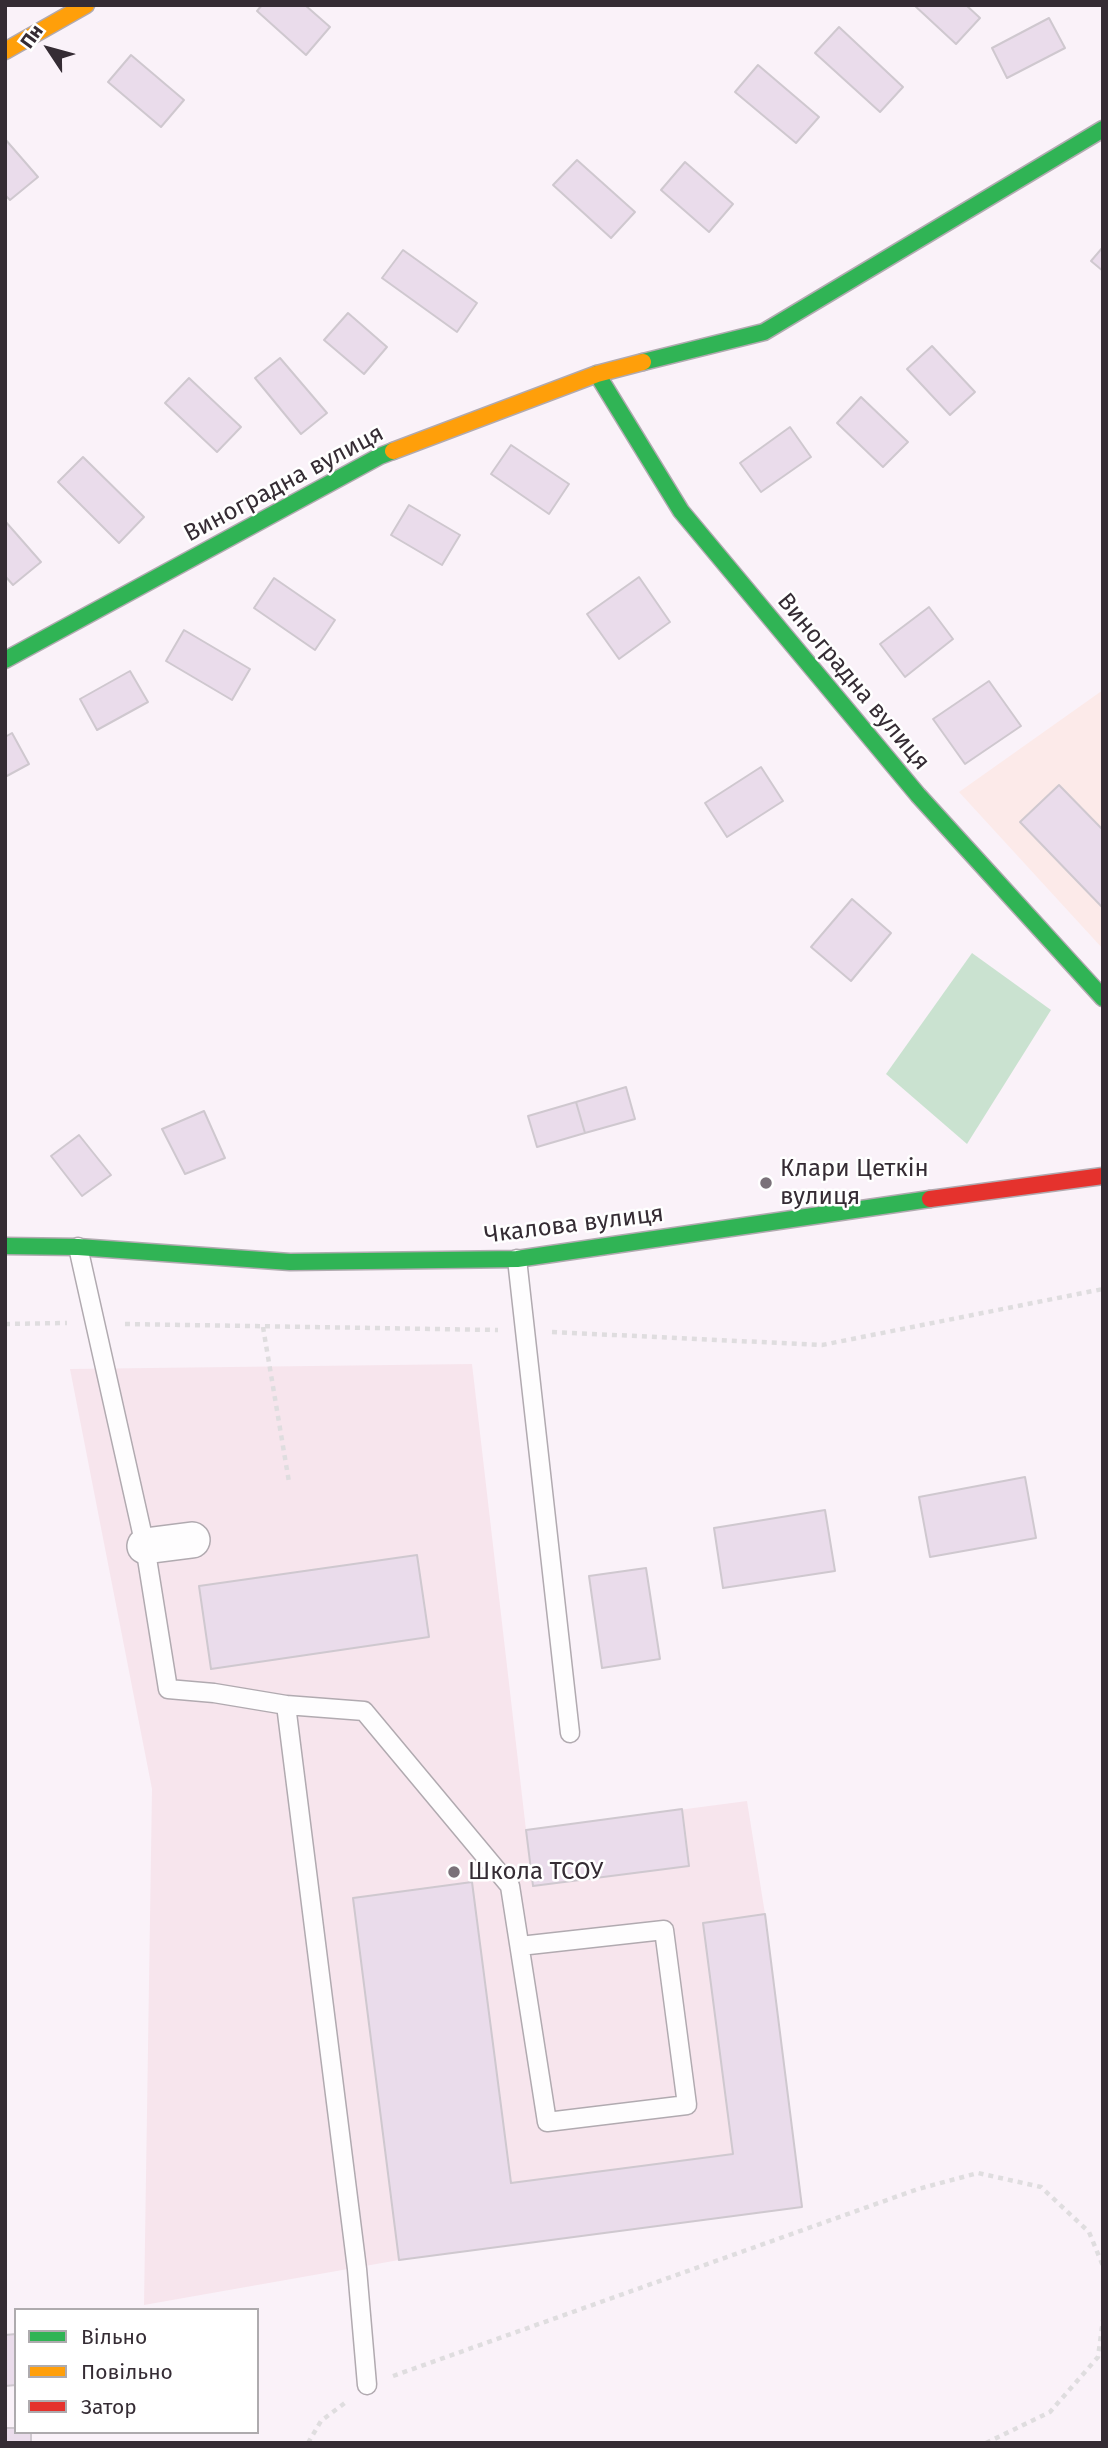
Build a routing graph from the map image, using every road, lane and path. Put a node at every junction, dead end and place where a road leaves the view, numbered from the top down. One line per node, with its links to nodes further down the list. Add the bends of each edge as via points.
1 (86, 5): 2 (street)
2 (5, 51)
3 (1103, 129): 4 (street, Виноградна вулиця, via 764,332)
4 (597, 374): 5 (street, Виноградна вулиця, via 380,456); 6 (street, Виноградна вулиця, via 681,511 918,795)
5 (5, 660)
6 (1103, 998)
7 (1103, 1176): 10 (street, Чкалова вулиця)
8 (5, 1246): 9 (street, Чкалова вулиця)
9 (78, 1247): 10 (street, Чкалова вулиця, via 290,1262); 14 (lane)
10 (517, 1259): 16 (lane)
11 (263, 1327): 12 (path)
12 (289, 1482)
13 (192, 1540): 14 (street)
14 (145, 1546): 15 (lane, via 168,1689)
15 (286, 1704): 17 (lane, via 364,1711 510,1886); 20 (lane, via 357,2269)
16 (570, 1733)
17 (520, 1946): 17 (lane, via 547,2122 687,2105 664,1930)
18 (1103, 2266): 20 (path, via 1090,2232 1041,2188 978,2173 905,2193)
19 (1103, 2320): 22 (path, via 1098,2357 1050,2412)
20 (367, 2385): 21 (path, via 321,2421)
21 (308, 2443)
22 (986, 2443)

